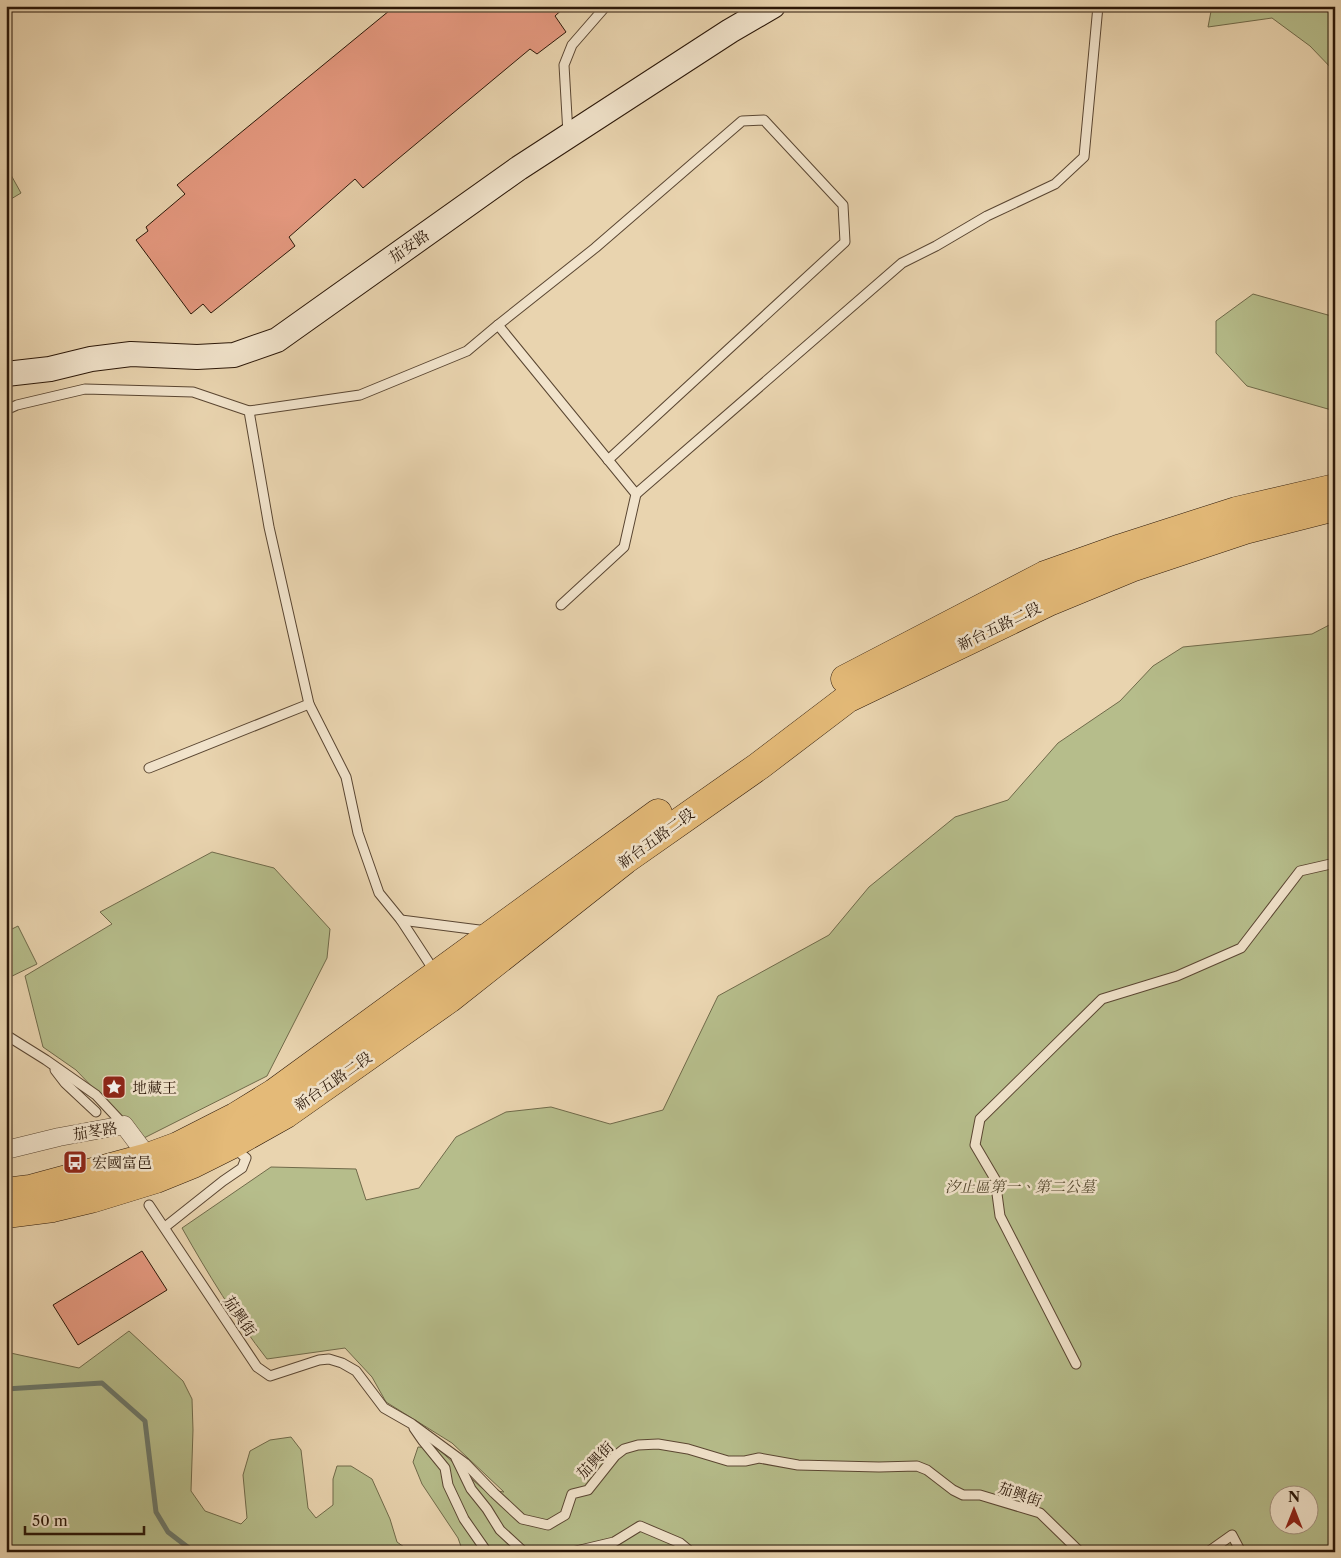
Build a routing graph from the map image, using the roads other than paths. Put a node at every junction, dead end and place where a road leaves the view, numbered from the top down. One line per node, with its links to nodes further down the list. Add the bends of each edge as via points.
1 (606, 6): 4 (lane, via 572,45 564,65)
2 (774, 6): 4 (street, 茄安路)
3 (1098, 6): 11 (lane, via 1084,157 1055,184 987,216 902,263)
4 (568, 136): 6 (street, 茄安路, via 277,340 234,355 132,354)
5 (498, 324): 8 (lane, via 467,351 360,395); 9 (lane); 9 (lane, via 595,248 742,121 764,120 843,205 845,242)
6 (6, 374)
7 (6, 410): 8 (lane, via 85,389 194,392)
8 (249, 411): 14 (lane, via 269,527)
9 (608, 460): 11 (lane)
10 (1335, 488): 18 (main road, 新台五路二段, via 1236,511 1045,575 832,686 753,748 619,840)
11 (636, 494): 13 (lane, via 624,547)
12 (1335, 507): 18 (main road, 新台五路二段, via 1245,530 1131,568 1052,601 847,698 759,766)
13 (561, 605)
14 (309, 704): 15 (lane); 17 (lane, via 346,777 358,833 379,893)
15 (149, 768)
16 (1335, 863): 32 (lane, via 1300,871 1241,948 1177,976 1102,999 980,1118 975,1144 995,1179 1000,1216)
17 (401, 920): 18 (lane); 19 (lane)
18 (506, 939): 19 (main road, 新台五路二段)
19 (443, 987): 24 (main road, 新台五路二段, via 286,1114); 26 (main road, 新台五路二段, via 235,1117 178,1146)
20 (6, 1035): 21 (lane)
21 (46, 1060): 22 (lane); 23 (lane, via 96,1095)
22 (96, 1112)
23 (124, 1125): 25 (street, 茄苳路); 26 (street, 茄苳路)
24 (231, 1145): 26 (main road, 新台五路二段, via 193,1164); 31 (lane, via 246,1158 242,1168)
25 (6, 1150)
26 (152, 1168): 27 (main road, 新台五路二段)
27 (112, 1180): 28 (main road, 新台五路二段); 30 (main road, 新台五路二段, via 92,1199)
28 (6, 1192)
29 (149, 1205): 31 (lane, 茄興街)
30 (6, 1214)
31 (165, 1227): 33 (lane, 茄興街, via 257,1367 270,1376 319,1360 342,1363 356,1371 384,1408)
32 (1076, 1364)
33 (412, 1424): 34 (lane, 茄興街); 35 (lane, via 445,1468 448,1485 464,1519)
34 (455, 1456): 36 (lane, via 471,1489 500,1530); 39 (lane, 茄興街, via 522,1519 548,1525 565,1515 572,1494 588,1490 614,1456 638,1445 658,1444 688,1449 728,1461 759,1458 807,1465 917,1466 963,1495 980,1495 1040,1513)
35 (487, 1552)
36 (524, 1552)
37 (572, 1552): 38 (lane, via 614,1542 640,1526 680,1543)
38 (691, 1552)
39 (1083, 1552)
40 (1208, 1552): 41 (lane, via 1232,1535)
41 (1241, 1552)

